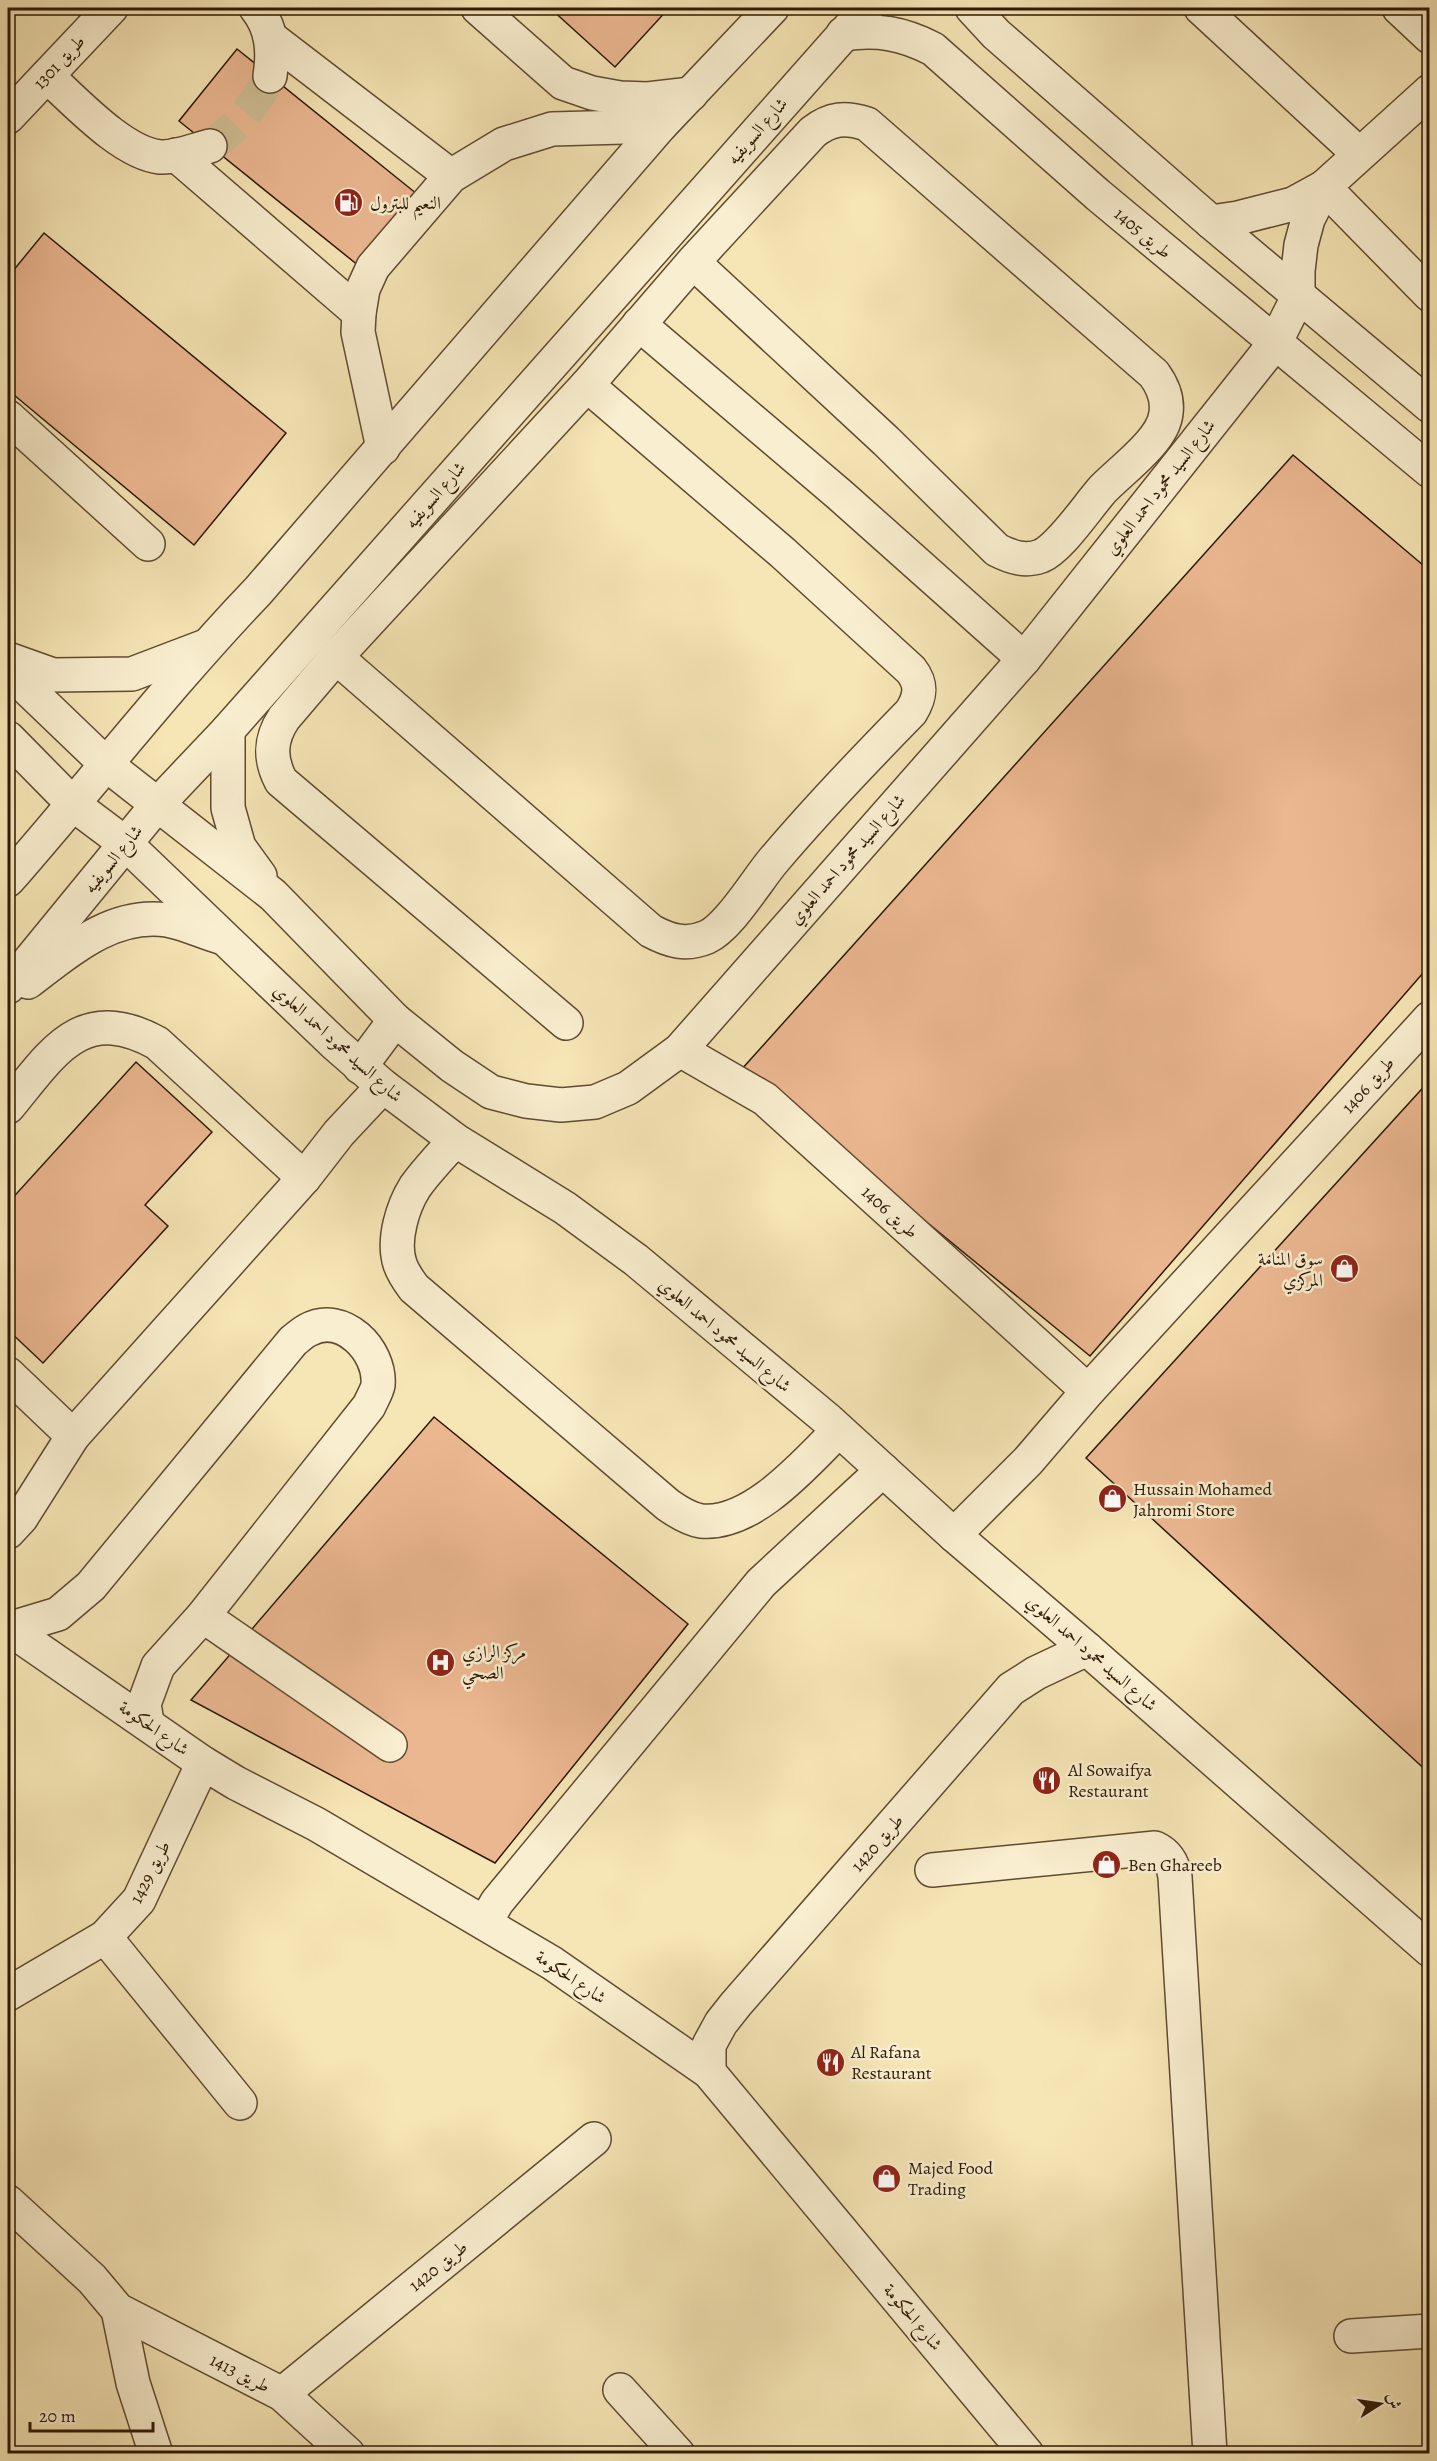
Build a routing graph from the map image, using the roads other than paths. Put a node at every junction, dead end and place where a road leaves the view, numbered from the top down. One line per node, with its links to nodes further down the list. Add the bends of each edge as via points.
1 (111, 8): 12 (street, طريق 1301)
2 (256, 8): 11 (street)
3 (478, 8): 15 (street, via 563,83 620,98)
4 (772, 8): 15 (street)
5 (867, 8): 9 (street, شارع السويفيه)
6 (972, 8): 23 (street, via 996,34)
7 (1201, 8): 19 (street)
8 (1399, 8): 10 (street)
9 (843, 34): 29 (street, طريق 1405, via 889,32 933,49 1098,195); 41 (street, شارع السويفيه)
10 (1430, 37)
11 (271, 38): 13 (street); 21 (street)
12 (47, 76): 16 (street, طريق 1301); 20 (street, via 137,151 160,157)
13 (270, 76)
14 (1430, 91): 19 (street)
15 (691, 94): 17 (street)
16 (8, 117)
17 (660, 126): 21 (street, via 552,129 504,144); 33 (street)
18 (210, 146): 20 (street)
19 (1359, 154): 22 (street)
20 (176, 155): 27 (street)
21 (451, 176): 27 (street, via 373,267 363,289)
22 (1324, 187): 23 (street, via 1293,204); 25 (street); 26 (street, via 1308,219 1301,245)
23 (1210, 222): 26 (street)
24 (693, 262): 24 (street, via 813,132 839,118 853,119 867,124 1154,374 1167,413 1149,445 1103,489 1052,549 1025,559 1010,557 997,550); 28 (street)
25 (1430, 295)
26 (1298, 297): 29 (street, شارع السيد محمود احمد العلوي); 31 (street)
27 (359, 313): 33 (street, via 361,351)
28 (639, 324): 30 (street); 39 (street)
29 (1275, 343): 34 (street, طريق 1405); 39 (street, شارع السيد محمود احمد العلوي)
30 (587, 385): 37 (street); 37 (street, via 911,669 920,690 911,712 779,854 725,922 709,936 690,943 669,941 651,931)
31 (1430, 406)
32 (8, 417): 35 (street)
33 (382, 448): 36 (street)
34 (1430, 471)
35 (148, 544)
36 (205, 646): 38 (street, via 132,674 53,675); 43 (street)
37 (336, 657): 54 (street, via 277,729 272,756 281,781)
38 (8, 659)
39 (1024, 659): 55 (street, شارع السيد محمود احمد العلوي)
40 (8, 670): 43 (street, شارع السيد محمود احمد العلوي)
41 (228, 730): 45 (street, شارع السويفيه); 48 (street, via 228,808 239,847)
42 (8, 738): 44 (street, شارع السيد محمود احمد العلوي)
43 (107, 765): 44 (street); 45 (street, شارع السيد محمود احمد العلوي)
44 (74, 805): 46 (street, شارع السيد محمود احمد العلوي); 47 (street)
45 (157, 805): 46 (street, شارع السويفيه); 48 (street, شارع السيد محمود احمد العلوي)
46 (126, 844): 49 (street, شارع السيد محمود احمد العلوي); 50 (street, شارع السويفيه)
47 (8, 880)
48 (273, 895): 53 (street, شارع السيد محمود احمد العلوي)
49 (228, 940): 51 (street, via 168,921 137,918 75,947); 56 (street, شارع السيد محمود احمد العلوي)
50 (8, 987)
51 (8, 998)
52 (1430, 1018): 61 (street, طريق 1406)
53 (395, 1020): 55 (street, شارع السيد محمود احمد العلوي, via 491,1092 561,1105 595,1102 628,1088); 56 (street)
54 (566, 1023)
55 (680, 1050): 61 (street, طريق 1406, via 765,1099)
56 (371, 1076): 58 (street, شارع السيد محمود احمد العلوي); 59 (street, via 339,1133)
57 (8, 1107): 59 (street, via 54,1052 72,1037 93,1029 115,1027 138,1032 157,1043)
58 (455, 1140): 62 (street, شارع السيد محمود احمد العلوي, via 565,1208 636,1260); 62 (street, via 415,1187 402,1218 398,1255 405,1275 414,1288 668,1505 701,1521 741,1514 794,1474)
59 (304, 1178): 63 (street)
60 (8, 1374): 63 (street)
61 (1088, 1391): 66 (street, طريق 1406, via 1028,1461)
62 (838, 1431): 64 (street, شارع السيد محمود احمد العلوي)
63 (73, 1436): 65 (street)
64 (883, 1470): 66 (street, شارع السيد محمود احمد العلوي); 74 (street, via 761,1583 496,1902)
65 (8, 1532)
66 (954, 1535): 69 (street, شارع السيد محمود احمد العلوي)
67 (203, 1616): 68 (street, via 369,1406 378,1386 377,1365 367,1346 350,1332 330,1326 309,1329 293,1341 91,1586 58,1614); 70 (street, via 158,1666 144,1704); 71 (street)
68 (8, 1628): 70 (street, شارع الحكومة)
69 (1087, 1649): 76 (street, شارع السيد محمود احمد العلوي); 78 (street, طريق 1420, via 1011,1689 721,2023 709,2045)
70 (147, 1722): 72 (street, شارع الحكومة)
71 (390, 1745)
72 (203, 1763): 74 (street, شارع الحكومة); 75 (street, طريق 1429, via 139,1900)
73 (932, 1870): 91 (street, via 1155,1848 1172,1862)
74 (485, 1923): 78 (street, شارع الحكومة, via 552,1963)
75 (105, 1936): 77 (street, طريق 1429); 79 (street)
76 (1430, 1950)
77 (8, 1994)
78 (709, 2072): 90 (street, شارع الحكومة)
79 (240, 2103)
80 (594, 2139): 86 (street, طريق 1420)
81 (8, 2202): 82 (street, طريق 1413, via 92,2279)
82 (118, 2310): 86 (street, طريق 1413); 87 (street, طريق 1413, via 133,2383)
83 (1430, 2331): 84 (street)
84 (1351, 2336)
85 (620, 2390): 89 (street)
86 (282, 2394): 88 (street, طريق 1413)
87 (156, 2454)
88 (348, 2454)
89 (678, 2454)
90 (1027, 2454)
91 (1210, 2454)

